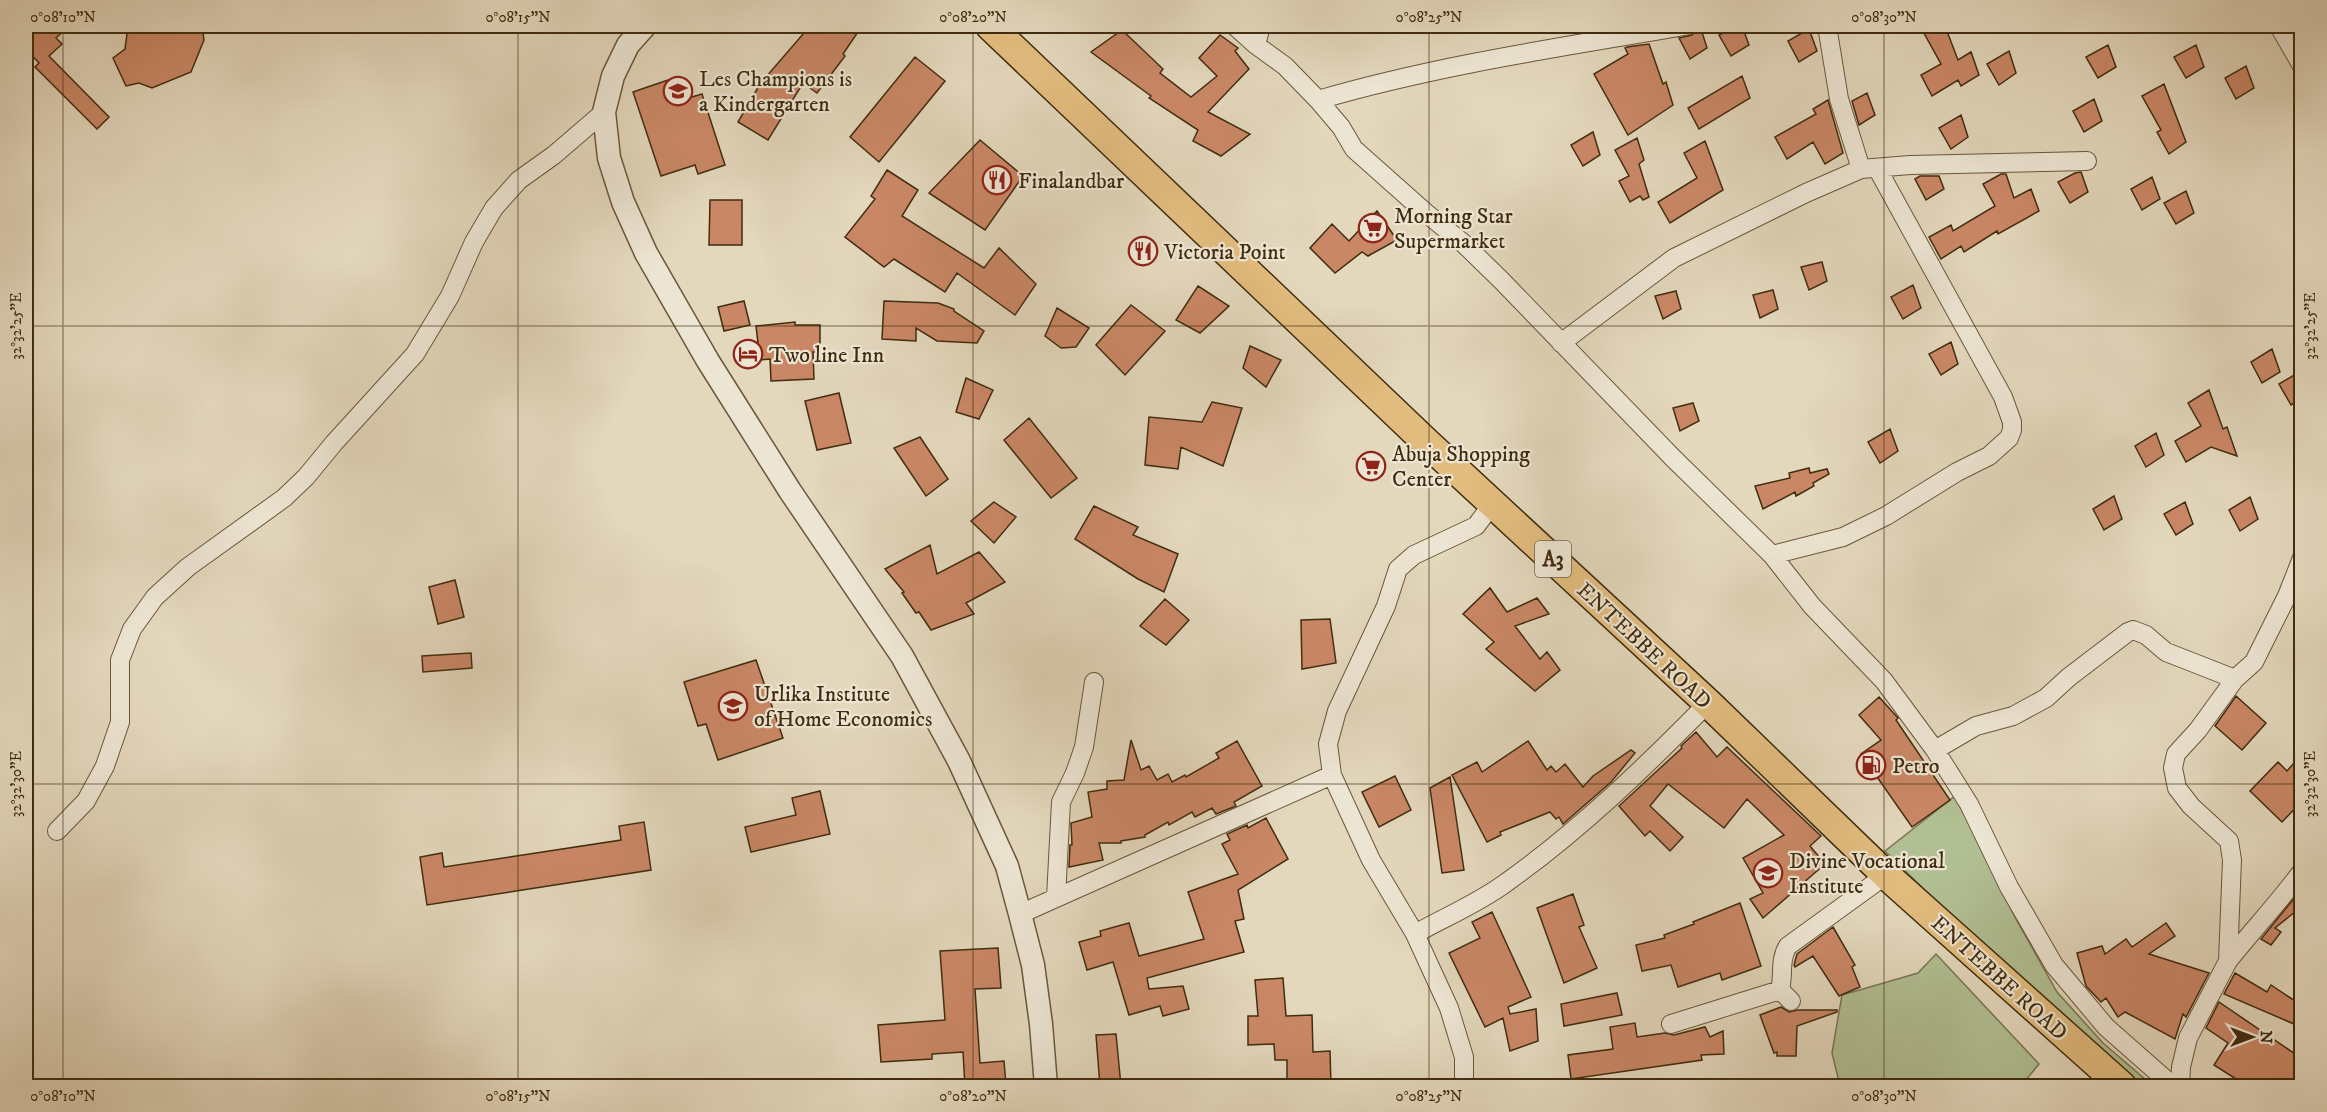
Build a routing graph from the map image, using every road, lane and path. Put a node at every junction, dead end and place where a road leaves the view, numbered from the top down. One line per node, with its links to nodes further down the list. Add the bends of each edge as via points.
1 (645, 26): 11 (street, via 628,45 613,76)
2 (990, 26): 15 (main road, ENTEBBE ROAD / A3)
3 (1235, 26): 8 (street)
4 (1261, 26): 8 (street)
5 (1685, 26): 10 (street, via 1478,61)
6 (1827, 26): 13 (street, via 1839,99)
7 (2279, 26): 9 (street)
8 (1256, 45): 10 (street, via 1285,66)
9 (2301, 66)
10 (1318, 100): 14 (street, via 1354,149 1463,243)
11 (604, 112): 23 (street, via 519,180 494,208 450,296 415,354 306,477 155,597 132,629 120,660 120,722 105,766 86,801); 27 (street, via 609,158 646,253 790,491 902,656 959,761 1007,866)
12 (2087, 162): 13 (street)
13 (1869, 169): 14 (street, via 1806,193 1674,258); 16 (street, via 2004,397 2012,430 2009,438 1989,456 1886,516 1843,537)
14 (1561, 343): 16 (street)
15 (1493, 503): 20 (main road, ENTEBBE ROAD / A3); 22 (street, via 1476,526 1414,555 1398,569 1386,606 1332,725 1328,744)
16 (1772, 555): 21 (street, via 1812,606 1884,681)
17 (2301, 558): 18 (street, via 2259,652)
18 (2235, 679): 21 (street, via 2166,652 2146,635 2133,630 2046,698 2013,716 1976,726); 29 (street, via 2176,754 2173,768 2176,788 2229,841 2232,868)
19 (1094, 682): 26 (street, via 1084,747 1061,802)
20 (1708, 703): 25 (main road, ENTEBBE ROAD / A3); 28 (street, via 1586,820 1505,884)
21 (1935, 750): 34 (street, via 1969,804 2009,887 2054,966 2106,1027)
22 (1332, 776): 26 (street); 28 (street, via 1371,860)
23 (57, 831)
24 (2301, 871): 29 (street)
25 (1887, 875): 30 (street, via 1788,946 1782,962 1785,995); 33 (main road, ENTEBBE ROAD / A3)
26 (1056, 898): 27 (street)
27 (1020, 914): 31 (street, via 1034,966)
28 (1415, 934): 32 (street, via 1459,1037)
29 (2228, 961): 35 (street, via 2188,1038)
30 (1671, 1024)
31 (1046, 1086)
32 (1464, 1086)
33 (2122, 1086)
34 (2173, 1086)
35 (2180, 1086)

